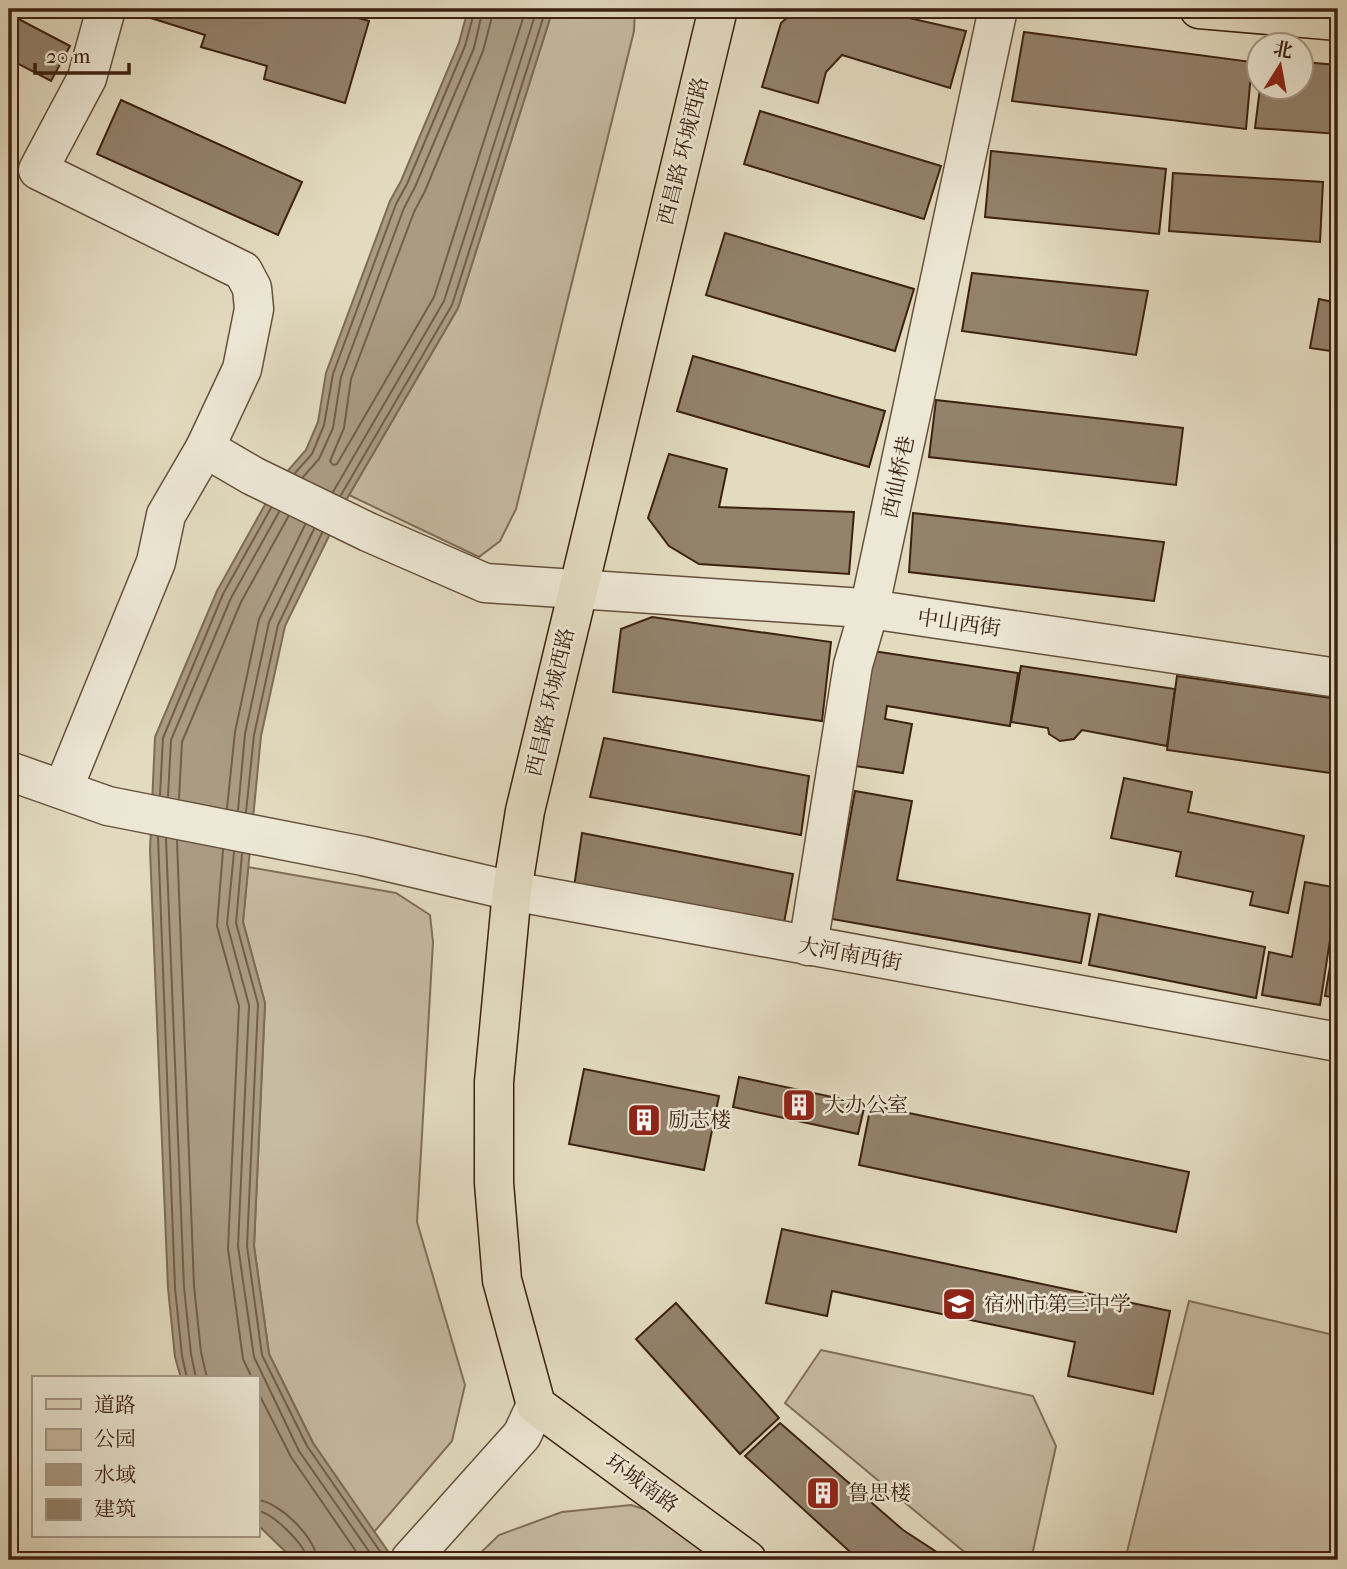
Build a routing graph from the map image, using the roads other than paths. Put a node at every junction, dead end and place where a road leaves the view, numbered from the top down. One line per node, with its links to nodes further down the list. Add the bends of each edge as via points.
1 (106, 9): 6 (street, via 87,78 38,170 243,271 252,288 254,309 242,369)
2 (718, 9): 7 (main road, 西昌路 环城西路)
3 (998, 9): 8 (street, 西仙桥巷)
4 (1199, 9): 5 (main road)
5 (1338, 21)
6 (205, 448): 7 (street, 中山西街, via 253,477 485,583); 11 (street, via 166,515 156,562)
7 (578, 588): 8 (street, 中山西街); 12 (main road, 西昌路 环城西路, via 525,811)
8 (869, 610): 9 (street, 中山西街); 13 (street, 西仙桥巷, via 853,665)
9 (1338, 678)
10 (9, 771): 11 (street, 大河南西街)
11 (63, 789): 12 (street, 大河南西街, via 108,806 363,856)
12 (512, 891): 13 (street, 大河南西街); 15 (main road, 西昌路 环城西路, via 494,1082 494,1183 502,1280)
13 (808, 946): 14 (street, 大河南西街)
14 (1338, 1042)
15 (537, 1405): 16 (street, via 522,1435); 17 (main road, 环城南路)
16 (410, 1560)
17 (747, 1560)

